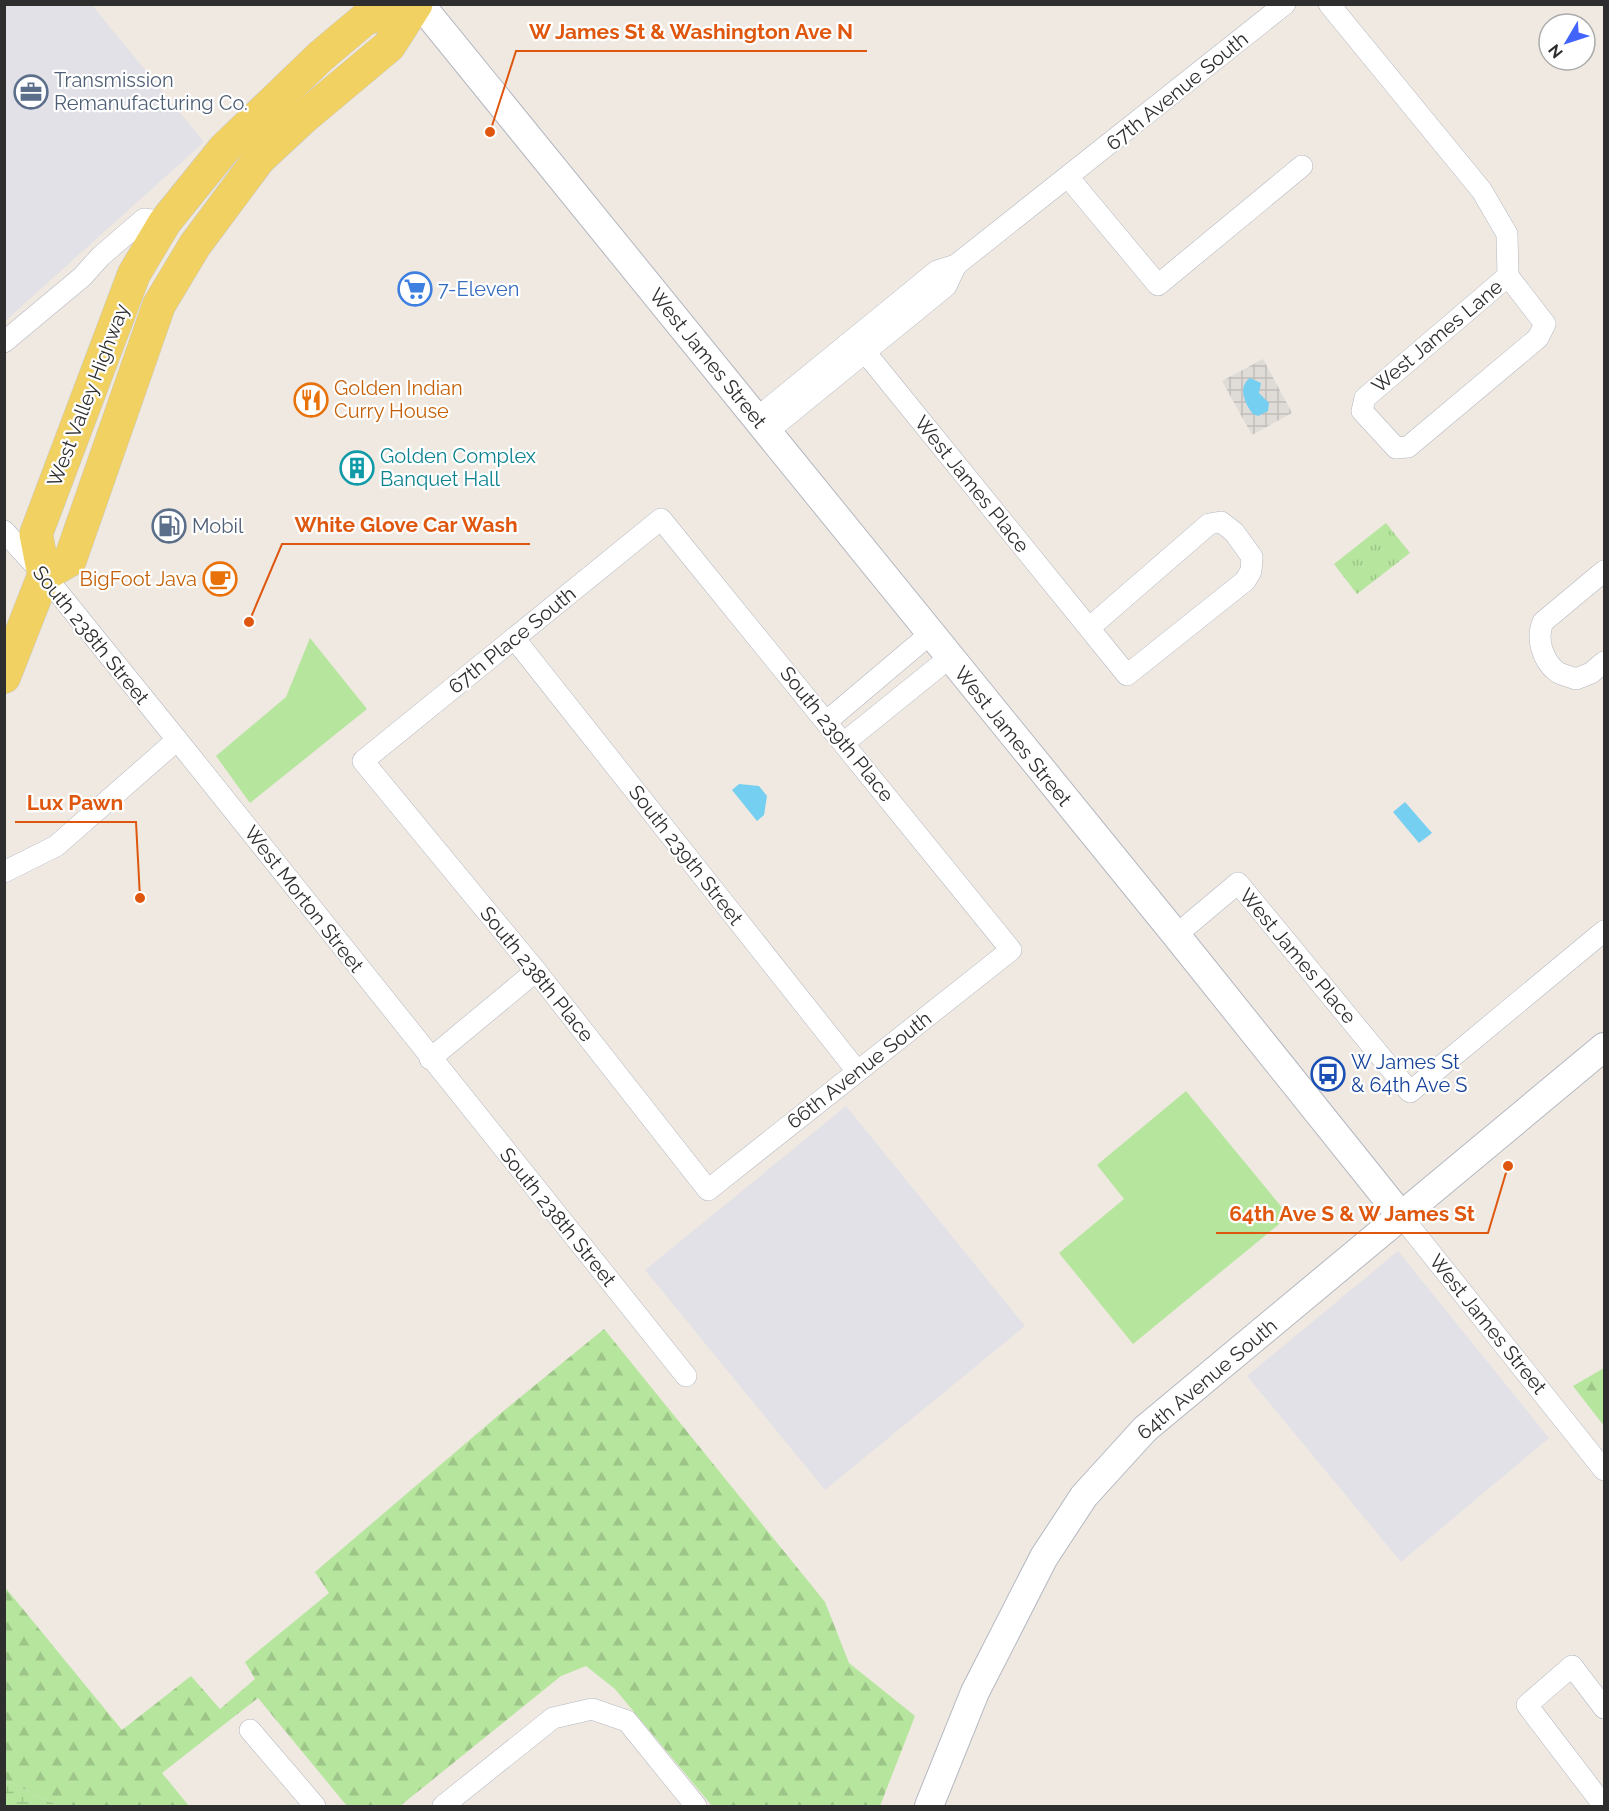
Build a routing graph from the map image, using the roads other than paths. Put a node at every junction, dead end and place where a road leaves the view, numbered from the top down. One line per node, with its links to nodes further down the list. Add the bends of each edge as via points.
1 (410, 4): 7 (main road, West Valley Highway, via 365,19 321,56 224,149)
2 (418, 4): 11 (street, West James Street); 15 (main road, West Valley Highway, via 389,46 259,159 195,245 159,305 70,560)
3 (1285, 4): 6 (street, 67th Avenue South)
4 (1329, 4): 8 (street, West James Lane, via 1482,191 1507,234)
5 (1302, 166): 6 (street, via 1158,285)
6 (1068, 177): 10 (street, via 956,266 946,286)
7 (165, 222): 9 (street, via 144,219); 15 (main road, West Valley Highway, via 134,274 36,534)
8 (1508, 276): 8 (street, West James Lane, via 1365,398 1362,411 1396,448 1408,447 1538,338 1545,324)
9 (4, 342)
10 (860, 346): 11 (street); 16 (street, West James Place)
11 (762, 425): 17 (street, West James Street)
12 (661, 519): 18 (street, 67th Place South); 22 (street, South 239th Place)
13 (4, 531): 15 (street, South 238th Street)
14 (1605, 571): 20 (street, via 1543,622 1538,634 1543,653 1557,672 1576,679)
15 (44, 575): 21 (main road); 23 (street, South 238th Street)
16 (1089, 628): 16 (street, West James Place, via 1127,675 1245,581 1252,557 1234,532 1221,522 1209,524)
17 (930, 634): 19 (street, West James Street); 22 (street)
18 (514, 638): 25 (street, 67th Place South); 33 (street, South 239th Street)
19 (949, 658): 24 (street); 28 (street, West James Street)
20 (1605, 662)
21 (4, 677)
22 (826, 721): 24 (street, South 239th Place)
23 (177, 740): 26 (street, via 44,854); 32 (street, West Morton Street)
24 (845, 742): 29 (street, South 239th Place)
25 (363, 761): 30 (street, South 238th Place)
26 (4, 872)
27 (1605, 931): 28 (street, West James Place, via 1410,1092 1238,883)
28 (1176, 935): 35 (street, West James Street)
29 (1011, 950): 33 (street, 66th Avenue South)
30 (536, 971): 32 (street); 34 (street, South 238th Place)
31 (1605, 1047): 35 (street, 64th Avenue South)
32 (430, 1059): 36 (street, South 238th Street)
33 (857, 1071): 34 (street, 66th Avenue South)
34 (708, 1190)
35 (1402, 1217): 37 (street, West James Street); 44 (street, 64th Avenue South, via 1145,1430 1084,1496 1044,1557 975,1692)
36 (686, 1376)
37 (1605, 1470)
38 (1605, 1708): 40 (street, via 1572,1666 1527,1705)
39 (250, 1730): 41 (street)
40 (1602, 1797)
41 (315, 1806)
42 (443, 1806): 43 (street, via 553,1718 592,1709 627,1721)
43 (696, 1806)
44 (929, 1806)

